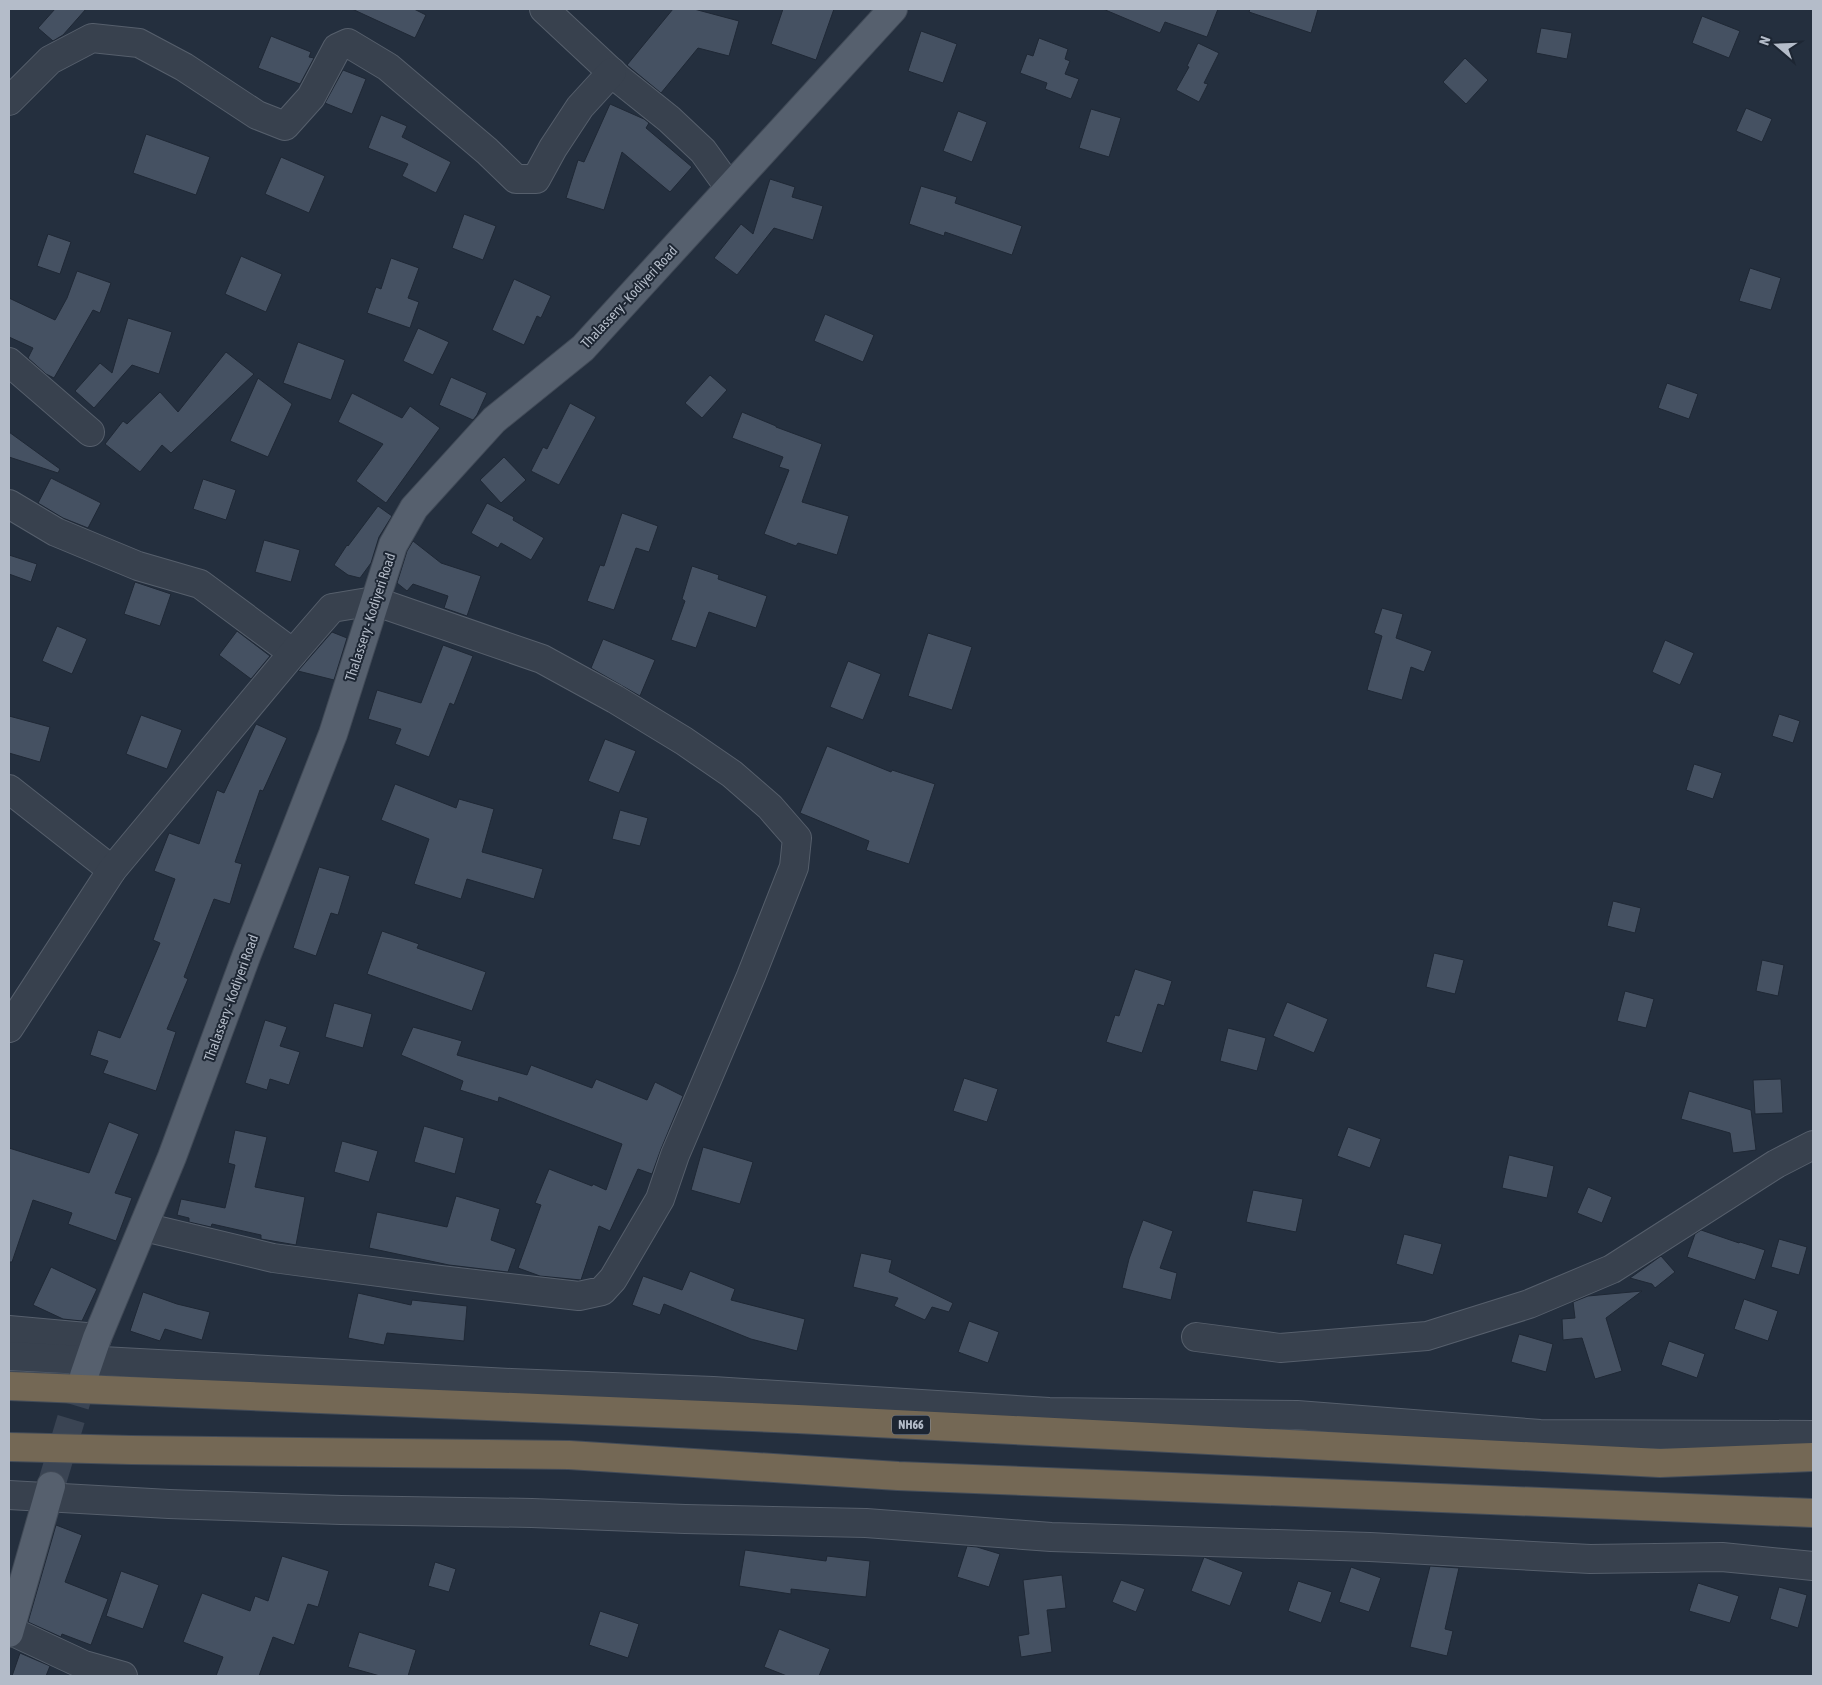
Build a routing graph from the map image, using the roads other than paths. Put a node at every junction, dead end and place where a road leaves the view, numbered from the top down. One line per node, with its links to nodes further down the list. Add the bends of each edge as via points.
1 (544, 9): 3 (street)
2 (892, 9): 5 (main road, Thalassery - Kodiyeri Road)
3 (612, 72): 4 (street, via 580,107 536,179 516,180 487,151 388,67 348,43 337,48 311,97 285,126 257,115 184,67 139,43 92,38 50,60); 5 (street, via 703,151)
4 (9, 101)
5 (729, 187): 9 (main road, Thalassery - Kodiyeri Road, via 583,348 494,420 414,508 393,545)
6 (9, 362): 7 (street)
7 (90, 432)
8 (9, 504): 10 (street, via 65,536 138,566 200,584)
9 (374, 601): 10 (street, via 332,608); 15 (main road, Thalassery - Kodiyeri Road, via 333,734); 15 (street, via 542,659 684,741 732,774 770,807 797,838 794,866 675,1155 660,1199 613,1279 602,1291 579,1296 273,1258)
10 (293, 653): 12 (street)
11 (9, 789): 12 (street)
12 (112, 870): 13 (street)
13 (9, 1028)
14 (1813, 1145): 17 (street, via 1776,1164 1612,1269 1529,1304 1427,1336 1280,1348)
15 (144, 1227): 19 (main road, Thalassery - Kodiyeri Road)
16 (9, 1330): 19 (street)
17 (1196, 1337)
18 (9, 1356): 19 (street)
19 (90, 1358): 21 (street, via 1050,1412 1297,1415 1540,1434)
20 (9, 1386): 23 (highway, NH66, via 788,1419 1660,1463)
21 (1813, 1435)
22 (9, 1447): 26 (highway, via 569,1455 898,1476)
23 (1813, 1457)
24 (49, 1492): 25 (street); 27 (street, via 341,1510 866,1523 1051,1537 1590,1559 1722,1557); 28 (main road)
25 (9, 1495)
26 (1813, 1513)
27 (1813, 1566)
28 (9, 1631): 29 (street, via 84,1665)
29 (123, 1676)

